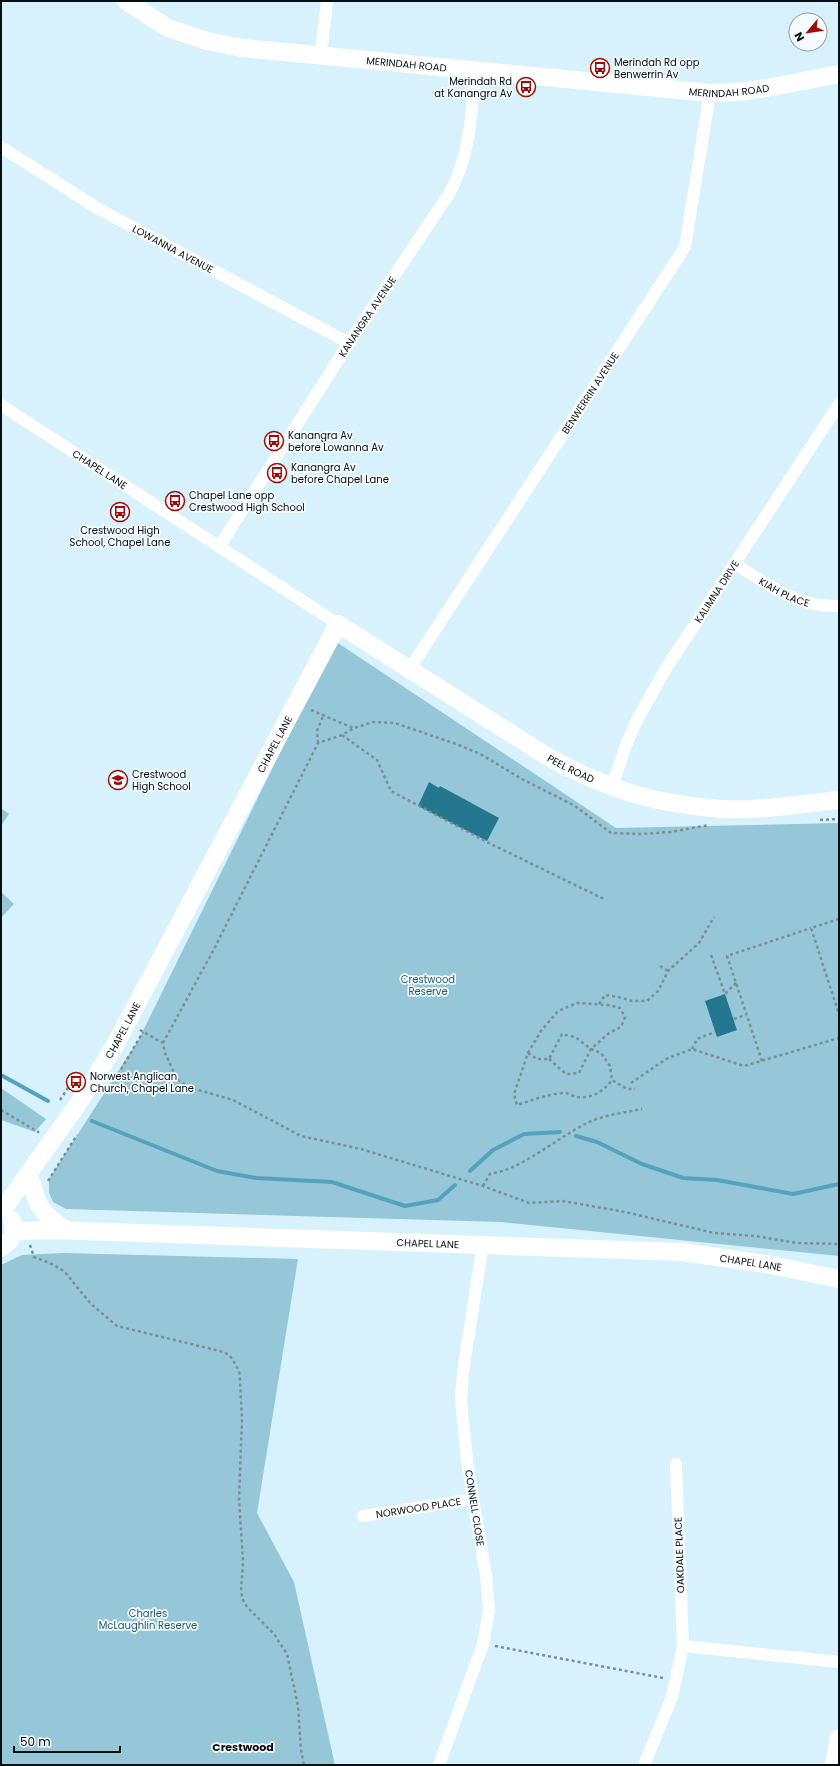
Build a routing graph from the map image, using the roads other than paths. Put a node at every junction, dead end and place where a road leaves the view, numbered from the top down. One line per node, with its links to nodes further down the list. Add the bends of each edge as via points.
1 (126, 1): 3 (main road, MERINDAH ROAD, via 168,28 207,41 242,48)
2 (327, 1): 3 (street)
3 (321, 55): 4 (main road, MERINDAH ROAD)
4 (476, 71): 6 (main road, MERINDAH ROAD); 8 (street, KANANGRA AVENUE, via 469,138 457,179)
5 (839, 74): 6 (main road, MERINDAH ROAD, via 757,90)
6 (710, 92): 15 (street, BENWERRIN AVENUE, via 685,247)
7 (1, 147): 8 (street, LOWANNA AVENUE, via 96,208)
8 (349, 343): 11 (street, KANANGRA AVENUE)
9 (839, 404): 12 (street, KALIMNA DRIVE)
10 (1, 405): 11 (street, CHAPEL LANE)
11 (219, 547): 14 (street, CHAPEL LANE)
12 (735, 564): 13 (street, KIAH PLACE, via 784,595 807,603); 16 (street, KALIMNA DRIVE, via 650,697 626,745)
13 (839, 606)
14 (338, 624): 15 (main road, PEEL ROAD); 18 (main road, CHAPEL LANE, via 127,1023 80,1102)
15 (409, 670): 16 (main road, PEEL ROAD, via 545,755)
16 (612, 787): 17 (main road, PEEL ROAD, via 684,804 721,809 764,808)
17 (839, 800)
18 (29, 1174): 19 (main road, CHAPEL LANE); 20 (main road, via 36,1201 44,1213)
19 (2, 1208): 21 (main road)
20 (66, 1230): 21 (main road, CHAPEL LANE); 22 (main road, CHAPEL LANE)
21 (21, 1231): 23 (main road)
22 (483, 1244): 24 (main road, CHAPEL LANE, via 683,1252); 26 (street, CONNELL CLOSE, via 463,1372 461,1401)
23 (1, 1248)
24 (839, 1279)
25 (676, 1464): 28 (street, OAKDALE PLACE)
26 (473, 1499): 27 (street, NORWOOD PLACE); 31 (street, CONNELL CLOSE, via 486,1575 489,1611 483,1644)
27 (363, 1516)
28 (683, 1646): 29 (street); 32 (street, OAKDALE PLACE, via 672,1698)
29 (839, 1662)
30 (839, 1738): 33 (main road)
31 (439, 1765)
32 (644, 1765)
33 (834, 1765)

